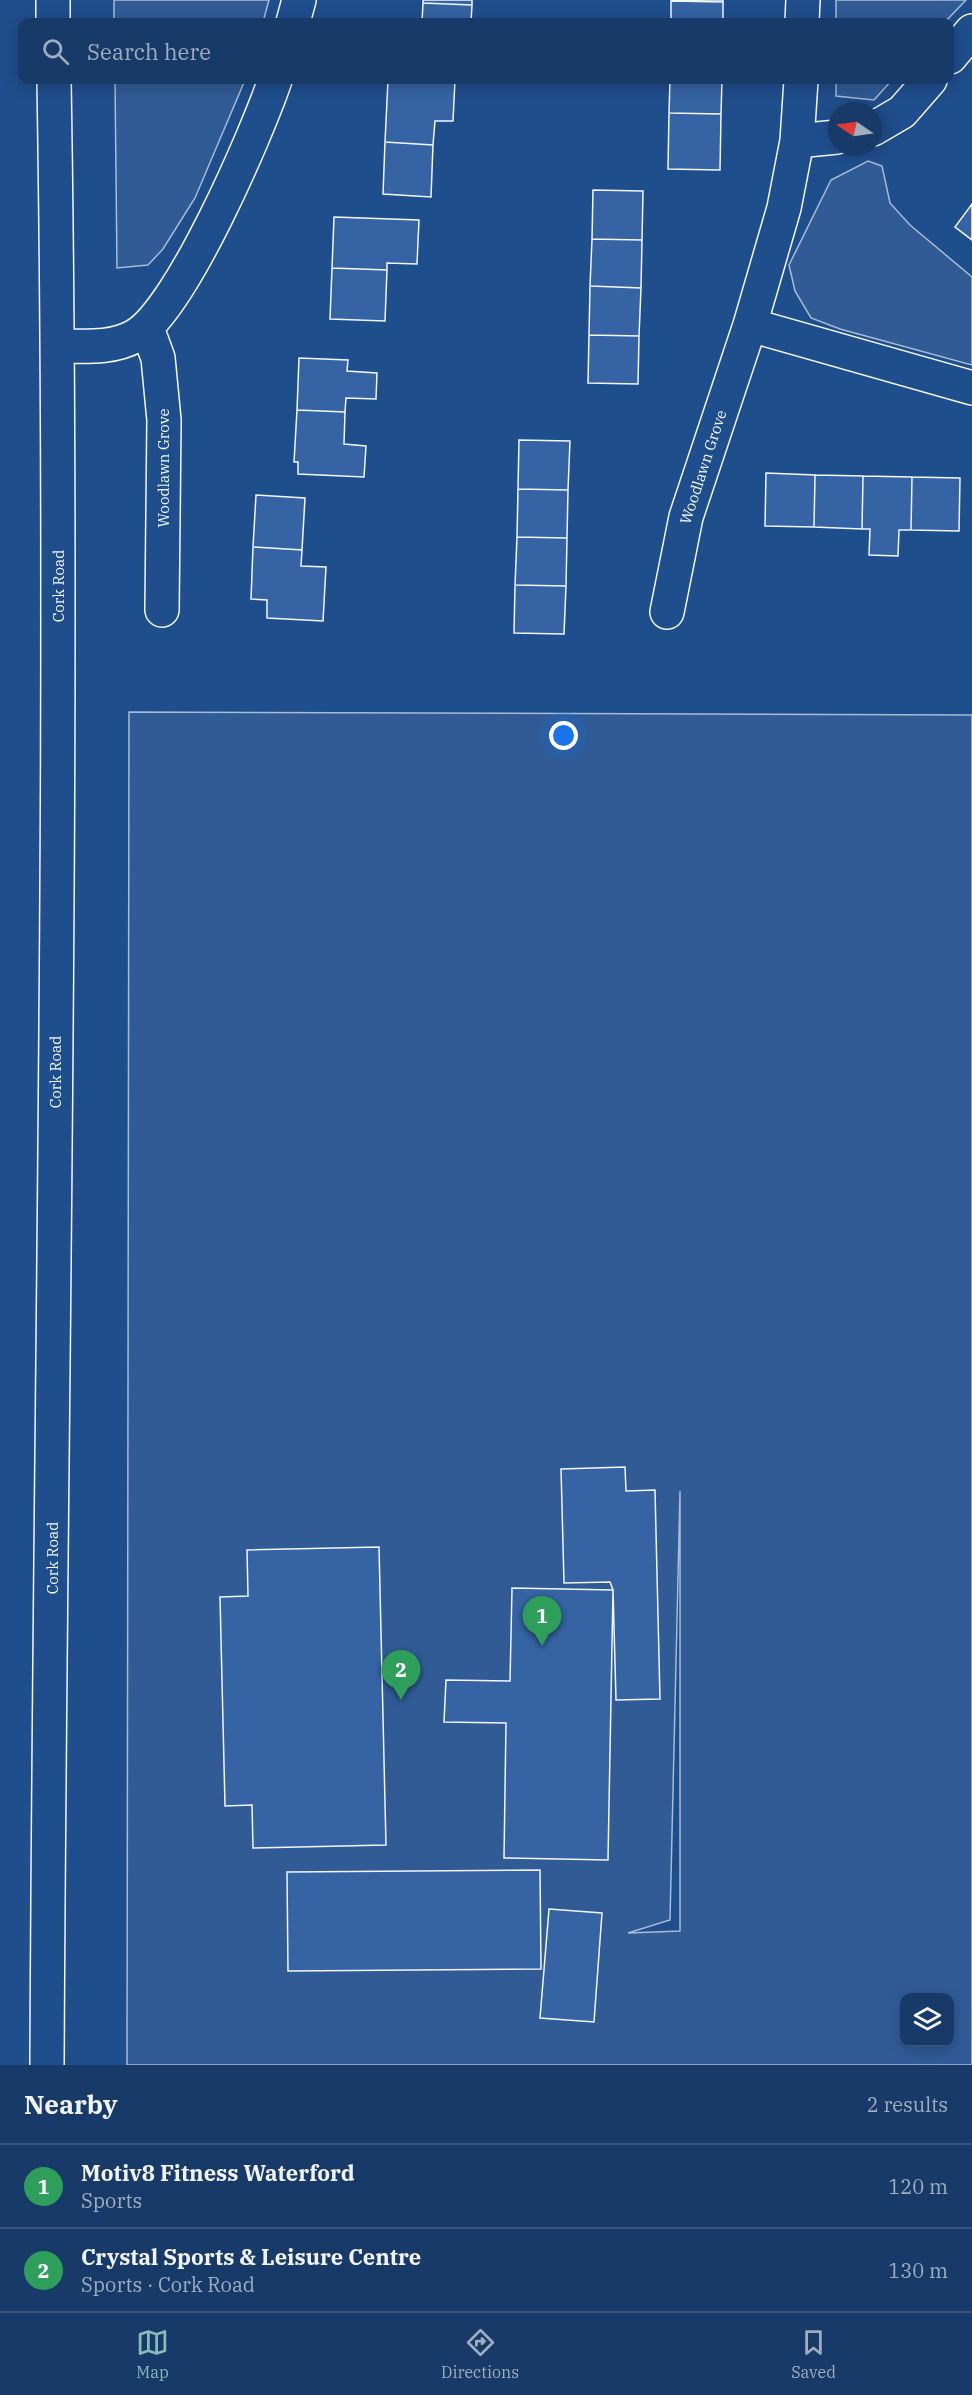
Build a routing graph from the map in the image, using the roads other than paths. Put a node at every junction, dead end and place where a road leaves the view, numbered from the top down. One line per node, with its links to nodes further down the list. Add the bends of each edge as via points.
1 (53, 0): 4 (main road)
2 (299, 0): 5 (main road)
3 (803, 0): 6 (main road)
4 (53, 18)
5 (294, 18)
6 (802, 18)
7 (972, 31): 8 (main road)
8 (954, 52)
9 (54, 84): 18 (main road, Cork Road)
10 (273, 84): 17 (main road, via 211,225 177,287)
11 (801, 84): 15 (main road, Woodlawn Grove)
12 (926, 84): 13 (main road, via 902,112)
13 (882, 124)
14 (828, 138): 15 (main road)
15 (796, 141): 16 (main road, Woodlawn Grove, via 784,208)
16 (750, 325): 19 (main road); 21 (main road, Woodlawn Grove, via 686,517)
17 (147, 328): 18 (main road, via 113,344); 20 (main road, Woodlawn Grove, via 158,358 164,420)
18 (59, 346): 22 (main road, Cork Road)
19 (972, 388)
20 (162, 610)
21 (667, 612)
22 (47, 2065)

